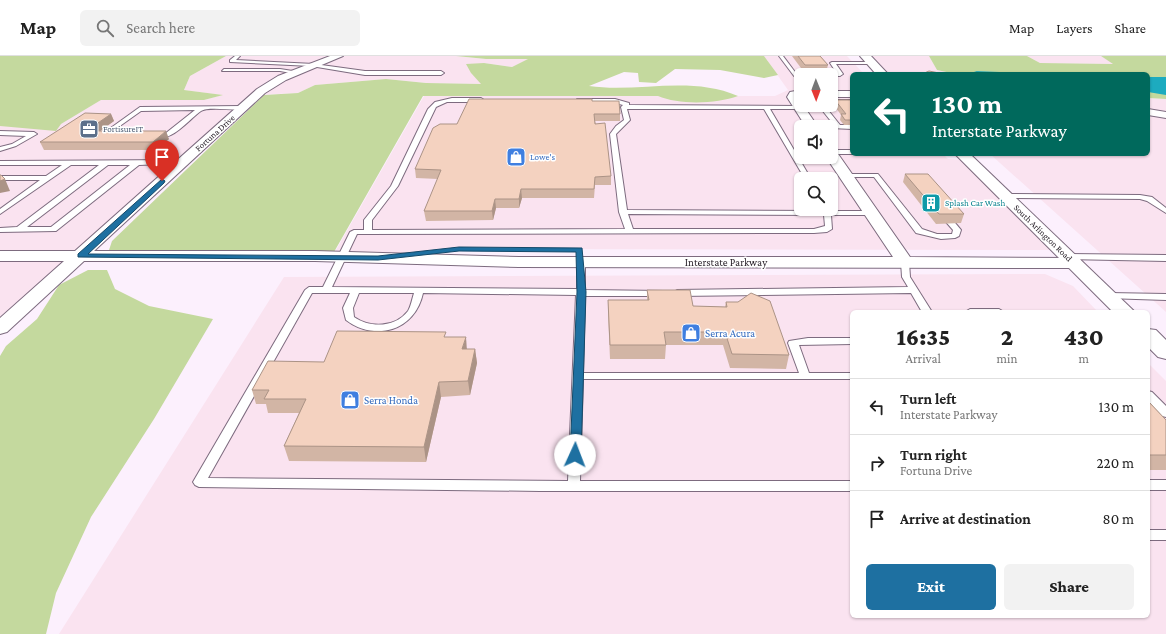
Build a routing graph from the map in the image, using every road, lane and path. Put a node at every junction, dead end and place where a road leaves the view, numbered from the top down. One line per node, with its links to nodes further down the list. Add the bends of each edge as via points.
1 (238, 56): 6 (lane, via 232,61)
2 (280, 56): 6 (lane)
3 (338, 56): 7 (street, Fortuna Drive)
4 (781, 57): 5 (lane, via 794,74 840,74 830,61)
5 (868, 60): 10 (main road)
6 (274, 63): 7 (lane)
7 (314, 65): 9 (street, Fortuna Drive); 11 (lane, via 365,73)
8 (224, 70): 9 (lane)
9 (296, 72): 21 (street, Fortuna Drive, via 273,83)
10 (880, 72)
11 (441, 73)
12 (838, 94): 13 (street)
13 (850, 94)
14 (485, 100): 60 (lane, via 462,100 434,105 428,112 394,186 368,220)
15 (569, 100): 18 (lane, via 614,100 627,104)
16 (838, 102): 17 (lane)
17 (850, 102)
18 (624, 107): 19 (lane); 53 (lane, via 627,120 613,134)
19 (766, 107): 20 (lane); 44 (lane)
20 (794, 107)
21 (242, 108): 22 (lane); 38 (street, Fortuna Drive)
22 (200, 109): 31 (lane, via 140,109 104,135); 32 (lane, via 168,135)
23 (826, 112): 26 (lane)
24 (1150, 112): 25 (street)
25 (1166, 115)
26 (833, 120)
27 (838, 127): 28 (lane)
28 (850, 127)
29 (0, 133): 30 (lane)
30 (22, 133): 33 (lane); 34 (lane, via 34,134)
31 (120, 135)
32 (144, 135)
33 (0, 138)
34 (0, 149)
35 (850, 152): 36 (lane)
36 (838, 153)
37 (964, 156): 48 (main road, South Arlington Road)
38 (183, 162): 42 (lane); 62 (street, Fortuna Drive)
39 (0, 163): 40 (lane)
40 (69, 163): 41 (lane); 47 (lane)
41 (106, 163): 42 (lane); 58 (lane)
42 (138, 163): 58 (lane, via 56,228)
43 (838, 164): 45 (street)
44 (804, 172)
45 (845, 175): 49 (lane, via 876,175 920,231 930,236 955,236 957,230); 55 (street)
46 (0, 178): 47 (lane)
47 (48, 178): 52 (lane)
48 (1004, 196): 51 (lane, via 1140,197 1149,199); 66 (main road, South Arlington Road)
49 (936, 205)
50 (794, 211): 53 (lane)
51 (1166, 211)
52 (0, 212)
53 (623, 212): 59 (lane)
54 (838, 212): 55 (lane)
55 (871, 213): 64 (street)
56 (827, 216): 59 (lane, via 829,227 824,230)
57 (0, 230): 58 (lane)
58 (18, 230)
59 (629, 230): 60 (lane)
60 (368, 232): 65 (lane, via 354,232)
61 (0, 256): 62 (street, Interstate Parkway)
62 (81, 256): 65 (street, Interstate Parkway); 77 (street, Fortuna Drive)
63 (580, 256): 64 (street, Interstate Parkway); 65 (street, Interstate Parkway, via 452,262); 72 (lane)
64 (900, 256): 66 (street, Interstate Parkway); 71 (lane)
65 (342, 257): 68 (lane)
66 (1068, 257): 67 (lane); 73 (main road, South Arlington Road)
67 (1166, 258)
68 (326, 290): 69 (lane); 88 (lane, via 309,290 199,482)
69 (356, 290): 70 (lane); 70 (lane, via 348,308 350,318 363,327 378,328 394,325 404,319 414,309)
70 (420, 290): 72 (lane)
71 (913, 290): 72 (lane, via 601,294); 75 (lane)
72 (581, 292): 81 (lane)
73 (1108, 296): 74 (lane); 76 (main road, South Arlington Road)
74 (1166, 297)
75 (926, 310)
76 (1123, 310)
77 (0, 328)
78 (1150, 337): 80 (main road)
79 (850, 341): 82 (lane, via 808,340 793,343)
80 (1166, 352)
81 (578, 376): 82 (lane); 88 (lane)
82 (805, 376): 83 (lane)
83 (850, 376)
84 (1150, 396): 85 (lane)
85 (1166, 413)
86 (1150, 485): 87 (lane)
87 (1166, 485)
88 (574, 486): 89 (lane)
89 (850, 488)
90 (1150, 535): 91 (lane)
91 (1166, 535)

